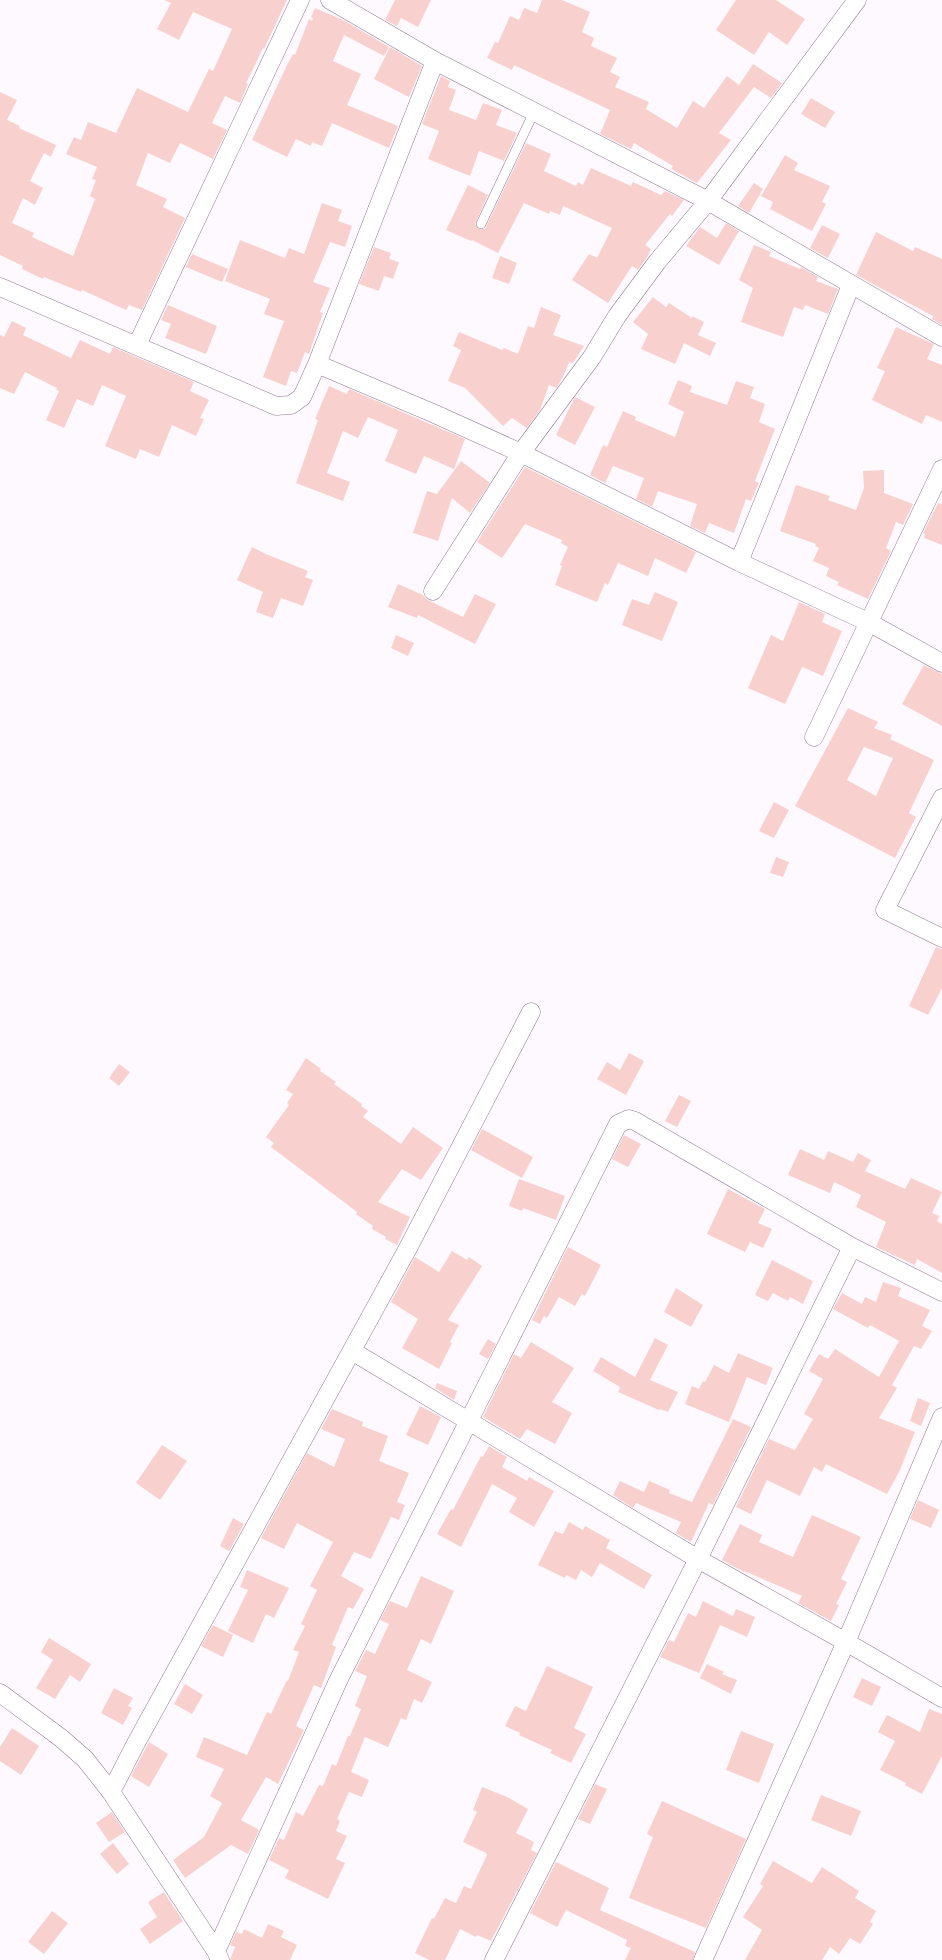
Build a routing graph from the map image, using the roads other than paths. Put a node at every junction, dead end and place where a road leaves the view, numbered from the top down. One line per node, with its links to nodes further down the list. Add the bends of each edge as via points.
1 (300, 0): 11 (street)
2 (331, 0): 4 (street)
3 (857, 0): 6 (street)
4 (435, 61): 5 (street); 12 (street)
5 (534, 112): 6 (street); 7 (lane)
6 (708, 201): 8 (street); 13 (street, via 616,316 592,357)
7 (481, 224)
8 (851, 285): 10 (street); 15 (street)
9 (0, 287): 11 (street)
10 (942, 337)
11 (137, 345): 12 (street, via 276,406 291,405 302,397)
12 (317, 364): 13 (street)
13 (521, 453): 15 (street); 16 (street)
14 (942, 470): 17 (street)
15 (739, 562): 17 (street)
16 (433, 592)
17 (870, 623): 18 (street); 19 (street)
18 (942, 663)
19 (814, 737)
20 (942, 798): 21 (street, via 885,910)
21 (942, 938)
22 (531, 1012): 25 (street)
23 (852, 1247): 24 (street); 27 (street, via 635,1121 623,1120 614,1130); 28 (street)
24 (942, 1292)
25 (352, 1351): 27 (street); 32 (street)
26 (942, 1417): 29 (street)
27 (468, 1420): 28 (street); 33 (street, via 338,1681)
28 (698, 1559): 29 (street); 34 (street)
29 (846, 1642): 31 (street); 35 (street)
30 (0, 1694): 32 (street, via 62,1738 85,1759)
31 (942, 1698)
32 (111, 1792): 33 (street)
33 (218, 1956)
34 (494, 1960)
35 (703, 1960)

